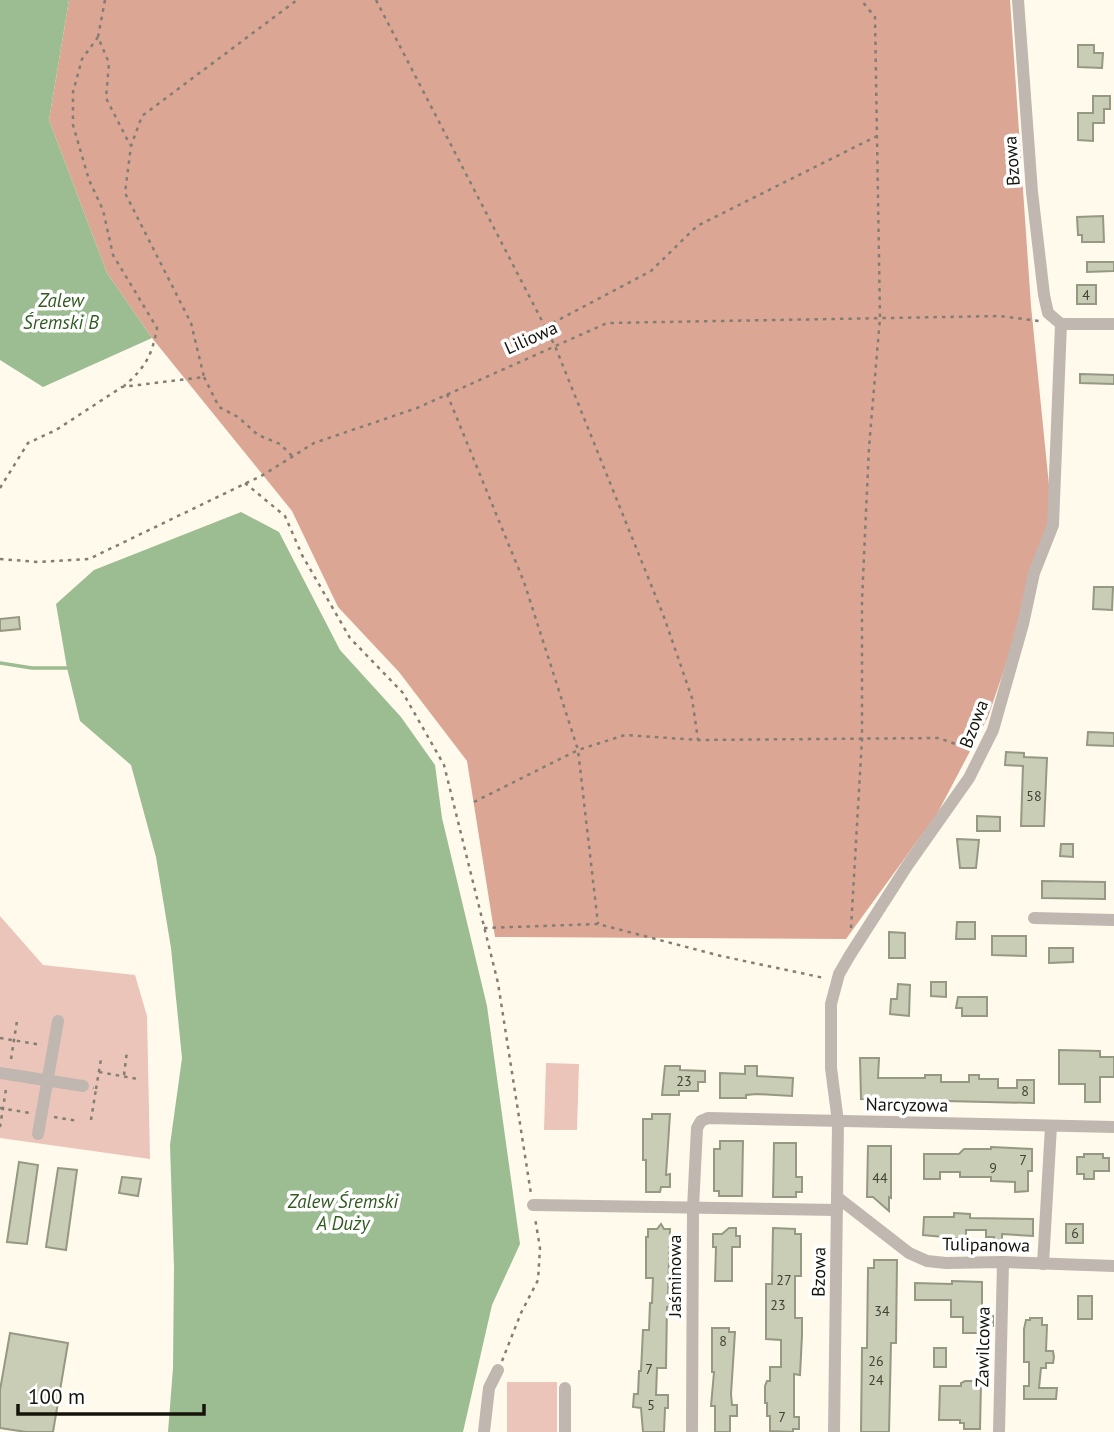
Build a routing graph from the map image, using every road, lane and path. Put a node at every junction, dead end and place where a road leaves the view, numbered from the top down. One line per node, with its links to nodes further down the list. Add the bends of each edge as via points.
1 (105, 0): 6 (path)
2 (297, 0): 8 (path, via 142,116)
3 (376, 0): 12 (path)
4 (861, 0): 7 (path, via 875,16)
5 (1018, 0): 10 (street, Bzowa, via 1044,295 1048,313)
6 (98, 37): 8 (path, via 109,63 106,98); 15 (path, via 82,59 73,92 73,125 103,210 113,255 156,328 152,352 138,374)
7 (877, 136): 9 (path); 12 (path, via 697,226 651,271)
8 (131, 146): 14 (path, via 125,193 191,323)
9 (880, 318): 10 (path, Liliowa, via 1000,316); 13 (path, Liliowa, via 607,323); 21 (path, via 862,600)
10 (1061, 324): 11 (street); 24 (street, Bzowa, via 1053,525 1034,573 1008,680)
11 (1114, 324)
12 (545, 327): 13 (path)
13 (555, 346): 16 (path, Liliowa); 22 (path, via 664,617 692,698)
14 (204, 377): 15 (path); 17 (path, via 219,407 258,435 280,444)
15 (122, 387): 19 (path, via 28,443)
16 (447, 394): 17 (path, Liliowa, via 314,443); 23 (path, via 524,582)
17 (292, 457): 18 (path, Liliowa)
18 (244, 483): 20 (path, Liliowa, via 89,559); 29 (path, via 285,516 350,638 402,693 444,765)
19 (0, 488)
20 (0, 559)
21 (862, 738): 22 (path); 24 (path, via 939,738); 30 (path)
22 (698, 740): 23 (path, via 625,735)
23 (578, 750): 25 (path); 28 (path)
24 (982, 754): 31 (street, Bzowa, via 875,914)
25 (474, 802)
26 (1034, 918): 27 (street)
27 (1114, 920)
28 (598, 923): 29 (path); 31 (path)
29 (484, 928): 56 (path, via 498,983)
30 (851, 928)
31 (837, 981): 50 (street, Bzowa, via 829,1030)
32 (17, 1021): 35 (path)
33 (58, 1021): 36 (street)
34 (0, 1038): 35 (path)
35 (14, 1040): 36 (path); 38 (path)
36 (53, 1047): 44 (street)
37 (127, 1051): 42 (path)
38 (11, 1059)
39 (101, 1059): 40 (path)
40 (99, 1072): 42 (path); 47 (path)
41 (0, 1073): 44 (street)
42 (124, 1076): 43 (path)
43 (138, 1079)
44 (48, 1081): 45 (street); 54 (street)
45 (83, 1086): 47 (path)
46 (6, 1089): 52 (path)
47 (96, 1089): 48 (path)
48 (91, 1120)
49 (701, 1121): 50 (street, Narcyzowa); 57 (street, Jaśminowa)
50 (838, 1122): 51 (street, Narcyzowa); 55 (street, Bzowa)
51 (1051, 1126): 53 (street, Narcyzowa); 59 (street)
52 (0, 1127)
53 (1114, 1127)
54 (38, 1134)
55 (837, 1203): 57 (street); 58 (street, Tulipanowa, via 928,1261); 66 (street, Bzowa)
56 (533, 1205): 57 (street); 61 (path, via 540,1248 538,1280)
57 (693, 1208): 65 (street, Jaśminowa)
58 (1003, 1262): 59 (street, Tulipanowa); 67 (street, Zawilcowa)
59 (1043, 1264): 60 (street, Tulipanowa)
60 (1114, 1266)
61 (498, 1370): 63 (street, via 489,1388)
62 (565, 1388): 64 (street)
63 (484, 1432)
64 (565, 1432)
65 (692, 1432)
66 (834, 1432)
67 (999, 1432)

